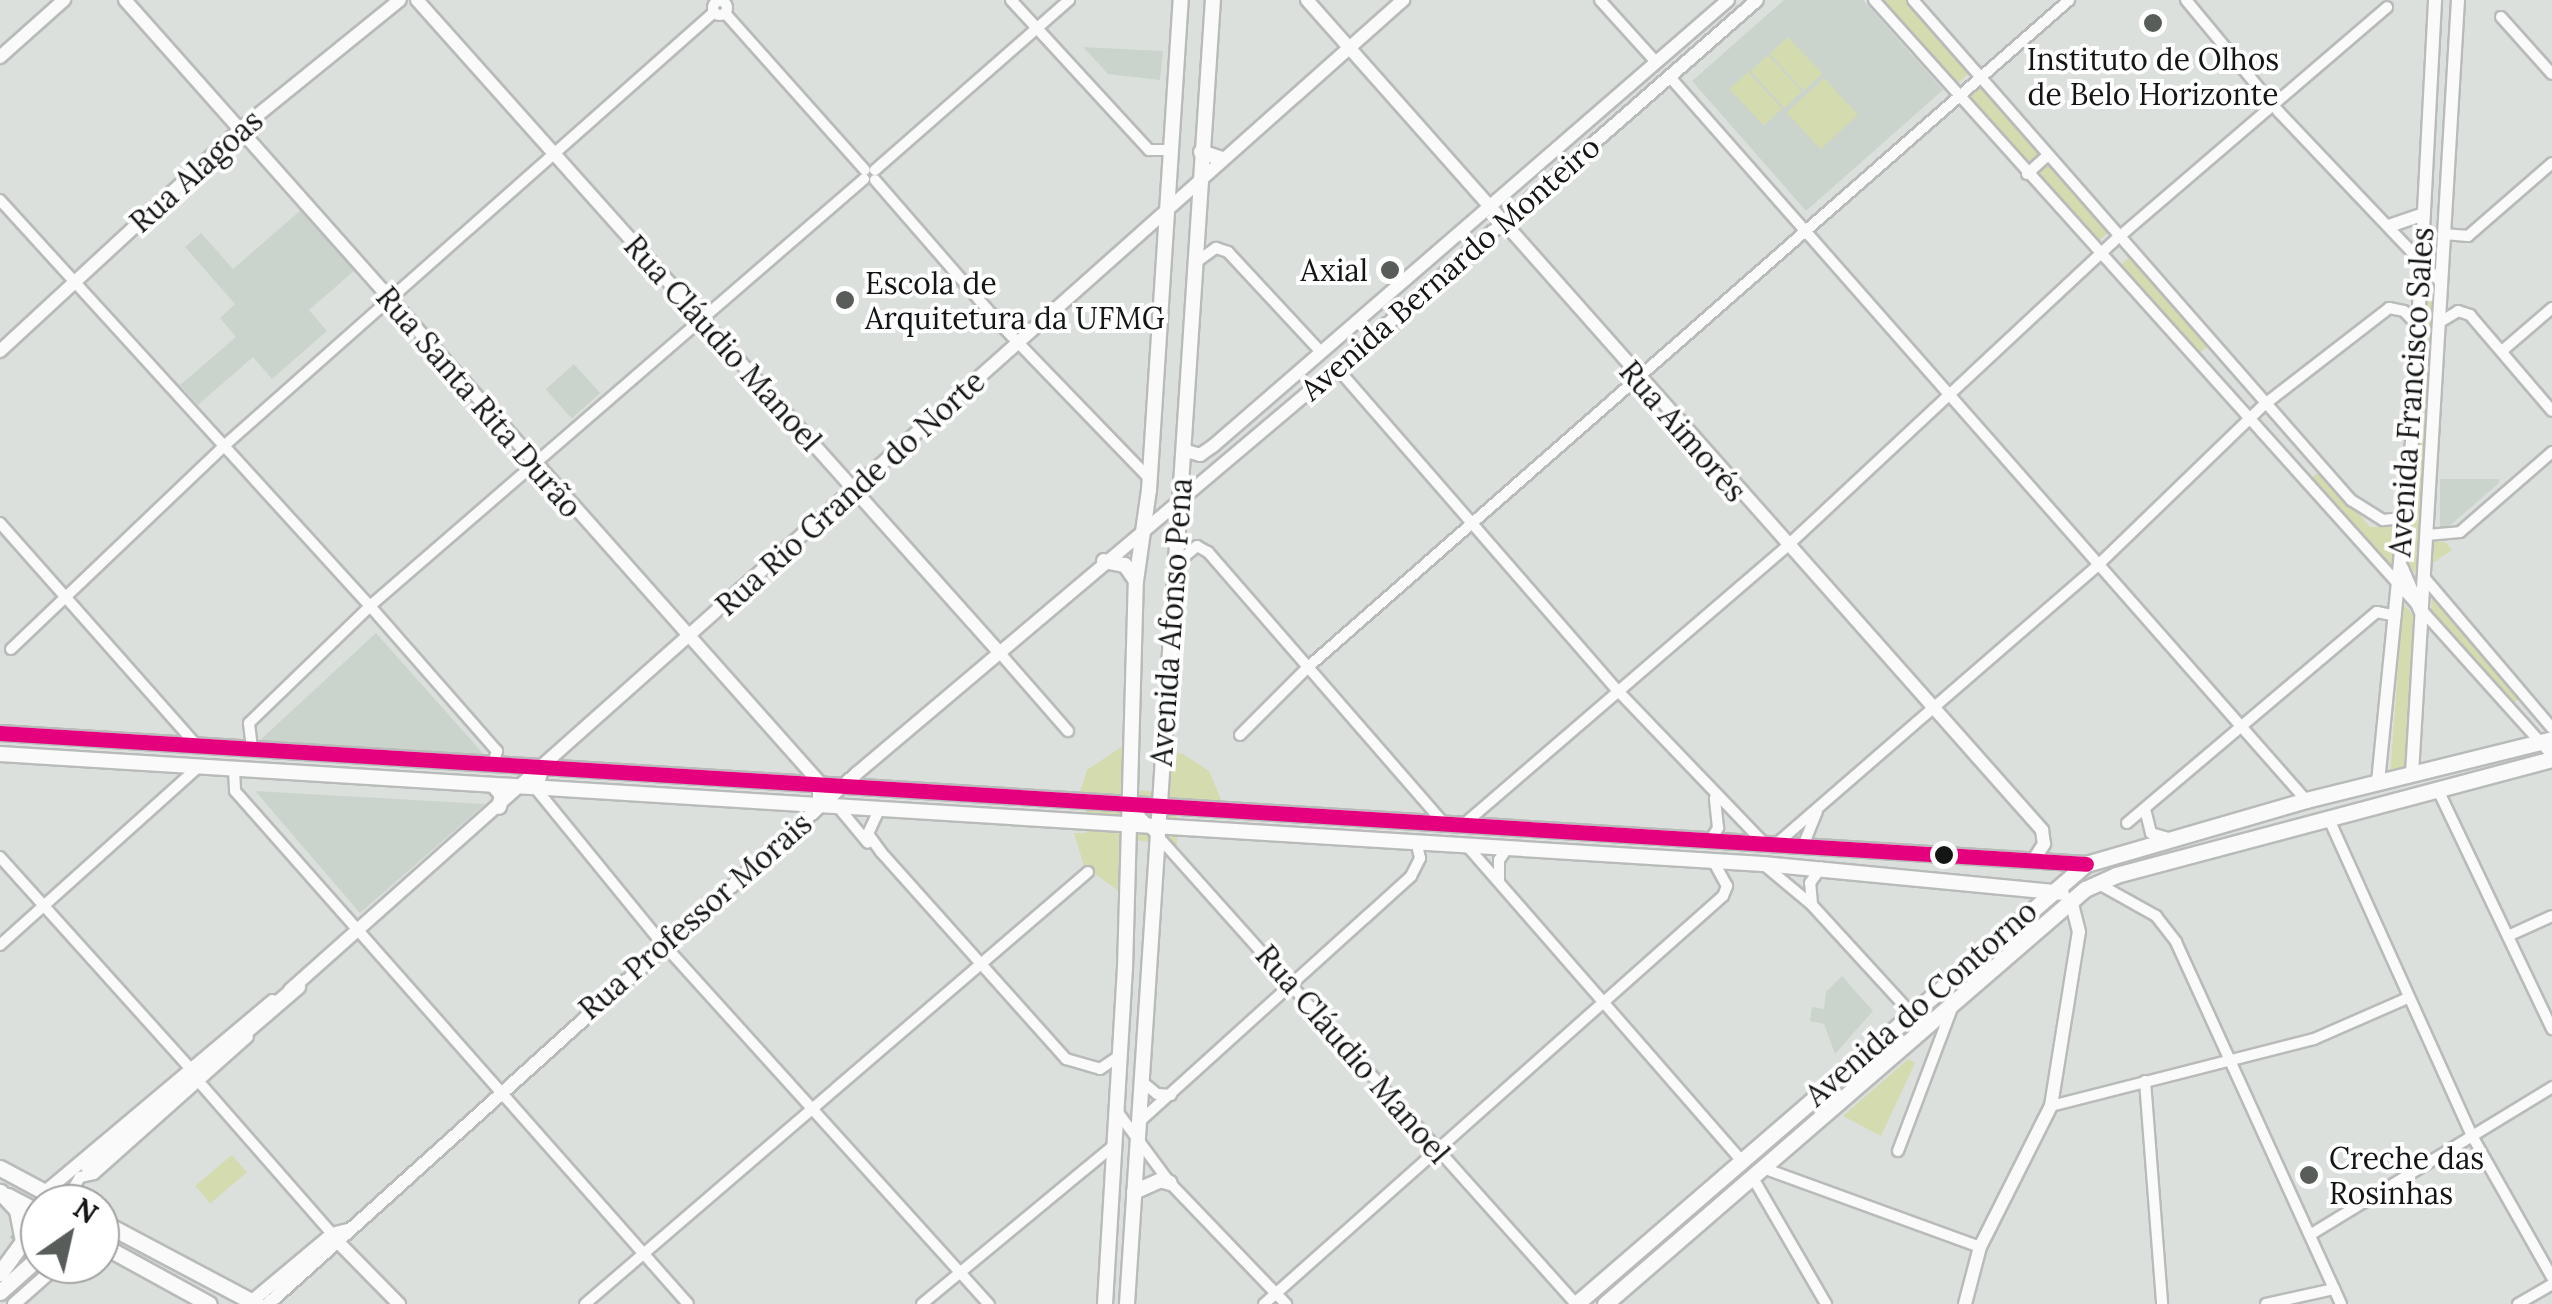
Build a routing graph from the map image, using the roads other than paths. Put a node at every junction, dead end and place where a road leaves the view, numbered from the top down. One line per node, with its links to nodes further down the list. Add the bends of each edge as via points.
1 (64, 0): 25 (street)
2 (125, 0): 32 (street, Rua Santa Rita Durão)
3 (400, 0): 32 (street, Rua Alagoas)
4 (417, 0): 35 (street, Rua Cláudio Manoel)
5 (1011, 0): 23 (street)
6 (1069, 0): 23 (street)
7 (1181, 0): 33 (main road, Avenida Afonso Pena)
8 (1213, 0): 34 (main road, Avenida Afonso Pena)
9 (1307, 0): 24 (street, Rua Aimorés)
10 (1404, 0): 24 (street, Rua Rio Grande do Norte)
11 (1600, 0): 26 (street)
12 (1728, 0): 26 (street, Avenida Bernardo Monteiro)
13 (1756, 0): 28 (street, Avenida Bernardo Monteiro)
14 (1874, 0): 30 (street)
15 (1913, 0): 29 (street)
16 (2069, 0): 29 (street)
17 (2186, 0): 31 (street)
18 (2435, 0): 45 (street, Avenida Francisco Sales)
19 (2458, 0): 49 (street, Avenida Francisco Sales)
20 (720, 5): 35 (street); 40 (street)
21 (2386, 6): 31 (street)
22 (2501, 17): 27 (street)
23 (1036, 29): 33 (street, via 1150,150); 40 (street)
24 (1348, 48): 37 (street, Rua Rio Grande do Norte); 43 (street, Rua Aimorés)
25 (0, 57)
26 (1656, 62): 43 (street, Avenida Bernardo Monteiro)
27 (2552, 74)
28 (1669, 76): 46 (street, Avenida Bernardo Monteiro); 48 (street)
29 (1982, 78): 30 (street); 36 (street)
30 (1960, 97): 39 (street); 48 (street)
31 (2270, 102): 47 (street); 50 (street)
32 (238, 131): 54 (street, Rua Alagoas); 56 (street, Rua Santa Rita Durão)
33 (1169, 150): 44 (main road, Avenida Afonso Pena)
34 (1201, 152): 37 (main road); 41 (main road, Avenida Afonso Pena)
35 (553, 154): 56 (street); 58 (street, Rua Cláudio Manoel)
36 (2048, 156): 39 (street); 50 (street)
37 (1222, 160): 41 (street, Rua Rio Grande do Norte)
38 (2552, 163): 49 (street, via 2468,236)
39 (2027, 174): 51 (street)
40 (870, 175): 58 (street); 61 (street)
41 (1199, 181): 44 (street, Rua Rio Grande do Norte); 53 (main road, Avenida Afonso Pena)
42 (0, 200): 54 (street)
43 (1486, 208): 46 (street, Rua Aimorés); 63 (street, Avenida Bernardo Monteiro)
44 (1166, 210): 61 (street, Rua Rio Grande do Norte); 82 (main road, Avenida Afonso Pena)
45 (2424, 214): 47 (street); 52 (street, Avenida Francisco Sales)
46 (1499, 222): 67 (street, Avenida Bernardo Monteiro); 68 (street, Rua Aimorés)
47 (2389, 226): 52 (street)
48 (1808, 234): 68 (street); 69 (street)
49 (2444, 234): 55 (street, Avenida Francisco Sales)
50 (2119, 237): 51 (street); 62 (street)
51 (2099, 256): 66 (street); 69 (street)
52 (2421, 260): 55 (street); 60 (street, Avenida Francisco Sales)
53 (1195, 263): 63 (street, via 1216,248 1228,252); 77 (main road, Avenida Afonso Pena)
54 (74, 283): 64 (street, Rua Alagoas); 75 (street)
55 (2442, 284): 59 (street, Avenida Francisco Sales)
56 (392, 303): 75 (street); 81 (street, Rua Santa Rita Durão)
57 (2552, 308): 65 (street)
58 (704, 322): 81 (street); 84 (street, Rua Cláudio Manoel)
59 (2440, 322): 65 (street, via 2464,312); 74 (street, Avenida Francisco Sales)
60 (2418, 326): 70 (street, via 2404,311 2389,308); 73 (street, Avenida Francisco Sales)
61 (1021, 340): 82 (street); 84 (street, Rua Rio Grande do Norte)
62 (2215, 346): 66 (street); 70 (street)
63 (1320, 350): 76 (street, Avenida Bernardo Monteiro)
64 (0, 351)
65 (2502, 351): 71 (street)
66 (2198, 361): 72 (street)
67 (1337, 368): 79 (street, Avenida Bernardo Monteiro); 88 (street)
68 (1640, 382): 88 (street); 91 (street, Rua Aimorés)
69 (1952, 398): 91 (street); 95 (street)
70 (2265, 404): 72 (street); 80 (street)
71 (2552, 411)
72 (2250, 418): 83 (street); 95 (street)
73 (2412, 440): 74 (street); 86 (street, Avenida Francisco Sales)
74 (2433, 442): 90 (street, Avenida Francisco Sales)
75 (225, 446): 99 (street); 100 (street)
76 (1213, 446): 77 (street, via 1200,455); 79 (street)
77 (1183, 450): 85 (main road, Avenida Afonso Pena)
78 (2552, 452): 90 (street, via 2460,532)
79 (1226, 462): 85 (street, Avenida Bernardo Monteiro)
80 (2321, 466): 83 (street); 86 (street, via 2361,509 2383,520)
81 (534, 467): 100 (street); 103 (street, Rua Santa Rita Durão)
82 (1150, 478): 89 (main road, Avenida Afonso Pena)
83 (2303, 480): 98 (street)
84 (853, 486): 103 (street, Rua Rio Grande do Norte); 105 (street, Rua Cláudio Manoel)
85 (1182, 497): 89 (street, Avenida Bernardo Monteiro); 94 (main road, Avenida Afonso Pena)
86 (2403, 518): 92 (street, Avenida Francisco Sales)
87 (0, 522): 99 (street)
88 (1472, 528): 106 (street); 107 (street)
89 (1141, 533): 93 (street, Rua Professor Morais); 97 (main road, Avenida Afonso Pena)
90 (2426, 535): 96 (street, Avenida Francisco Sales)
91 (1786, 547): 107 (street); 109 (street, Rua Aimorés)
92 (2400, 556): 98 (street, Avenida Francisco Sales); 101 (street)
93 (1104, 561): 97 (main road, via 1126,565); 105 (street, Rua Professor Morais)
94 (1178, 562): 106 (street, via 1198,546 1208,552); 138 (main road, Avenida Afonso Pena)
95 (2098, 566): 109 (street); 112 (street)
96 (2423, 576): 101 (street, Avenida Francisco Sales); 108 (street)
97 (1136, 581): 137 (main road, Avenida Afonso Pena)
98 (2397, 587): 101 (street); 102 (street, Avenida Francisco Sales)
99 (66, 599): 104 (street); 110 (street)
100 (370, 606): 120 (street, via 248,723); 123 (street, via 497,752)
101 (2422, 614): 111 (street); 127 (street, Avenida Francisco Sales)
102 (2396, 616): 112 (street, via 2378,612); 129 (street, Avenida Francisco Sales)
103 (688, 638): 124 (street, Rua Rio Grande do Norte); 128 (street, Rua Santa Rita Durão)
104 (10, 649)
105 (1000, 652): 114 (street, Rua Cláudio Manoel); 130 (street, Rua Professor Morais)
106 (1308, 667): 116 (street); 148 (street)
107 (1620, 694): 135 (street); 148 (street)
108 (2534, 708): 111 (street); 113 (street)
109 (1936, 709): 141 (street); 161 (street, Rua Aimorés, via 2042,830 2044,844)
110 (172, 718): 118 (street); 119 (street)
111 (2519, 720): 117 (street)
112 (2238, 726): 136 (street); 143 (street)
113 (2552, 728)
114 (1068, 731)
115 (0, 733): 118 (main road)
116 (1240, 735)
117 (2545, 741): 122 (street); 127 (main road, Avenida do Contorno)
118 (163, 744): 119 (main road)
119 (197, 746): 120 (main road)
120 (252, 748): 123 (main road)
121 (0, 754): 125 (main road)
122 (2552, 757): 134 (main road, Avenida do Contorno)
123 (493, 763): 124 (main road)
124 (544, 766): 128 (main road); 132 (street, Rua Rio Grande do Norte); 133 (street)
125 (197, 768): 126 (main road); 173 (street)
126 (234, 770): 131 (main road); 175 (street, via 235,791)
127 (2412, 774): 129 (main road, Avenida do Contorno); 145 (main road, via 2400,792)
128 (819, 782): 130 (main road); 140 (street)
129 (2378, 782): 136 (main road, Avenida do Contorno)
130 (846, 784): 137 (main road); 140 (street, Rua Professor Morais)
131 (495, 787): 132 (main road); 139 (main road, via 502,795)
132 (519, 789): 133 (main road); 139 (street, Rua Rio Grande do Norte)
133 (537, 790): 140 (main road); 177 (street)
134 (2438, 790): 145 (main road, Avenida do Contorno); 176 (street)
135 (1715, 797): 151 (street, via 1718,828); 154 (street)
136 (2306, 800): 150 (main road, Avenida do Contorno)
137 (1130, 804): 138 (main road); 147 (main road, Avenida Afonso Pena); 149 (street, Rua Cláudio Manoel)
138 (1157, 806): 148 (main road); 149 (main road, Avenida Afonso Pena)
139 (499, 807): 175 (street, Rua Rio Grande do Norte)
140 (819, 807): 142 (main road); 177 (street, Rua Professor Morais)
141 (1820, 807): 154 (street); 155 (street)
142 (839, 808): 144 (main road); 158 (street)
143 (2145, 809): 146 (street); 150 (street, via 2151,833)
144 (879, 810): 147 (main road); 158 (street, via 868,834)
145 (2334, 815): 166 (main road, Avenida do Contorno); 182 (street)
146 (2127, 823)
147 (1128, 826): 149 (main road); 188 (main road, Avenida Afonso Pena)
148 (1453, 826): 151 (main road)
149 (1154, 828): 152 (main road); 180 (street, Rua Cláudio Manoel); 191 (main road, Avenida Afonso Pena)
150 (2170, 838): 163 (main road, Avenida do Contorno)
151 (1709, 842): 153 (main road)
152 (1417, 844): 156 (main road); 180 (street, via 1420,858 1411,876)
153 (1739, 844): 154 (main road); 162 (main road)
154 (1771, 845): 155 (main road)
155 (1803, 846): 161 (main road); 164 (main road, via 1805,858)
156 (1468, 847): 157 (main road); 167 (street)
157 (1507, 850): 160 (main road); 167 (street, via 1499,860)
158 (880, 852): 179 (street)
159 (0, 856): 173 (street)
160 (1712, 861): 162 (main road); 183 (street, via 1727,886 1723,896)
161 (2033, 862): 163 (main road)
162 (1763, 864): 164 (main road); 172 (street)
163 (2086, 864): 169 (main road, Avenida do Contorno)
164 (1821, 868): 169 (main road); 172 (street, via 1810,883)
165 (1088, 872): 179 (street)
166 (2124, 874): 168 (main road, Avenida do Contorno); 170 (street)
167 (1500, 880): 183 (street)
168 (2096, 883): 170 (street); 171 (main road, Avenida do Contorno)
169 (2055, 888): 171 (main road); 185 (main road, Avenida do Contorno)
170 (2130, 898): 189 (street, via 2176,942)
171 (2071, 899): 184 (main road, Avenida do Contorno); 198 (street, via 2079,932)
172 (1812, 905): 185 (street)
173 (43, 906): 178 (street); 190 (street)
174 (2552, 916): 176 (street)
175 (360, 930): 181 (street, Rua Rio Grande do Norte); 195 (street)
176 (2508, 936): 186 (street)
177 (664, 944): 195 (street, Rua Professor Morais); 199 (street)
178 (0, 945)
179 (978, 964): 188 (street, via 1066,1059 1100,1068); 199 (street)
180 (1289, 982): 196 (street); 204 (street, Rua Cláudio Manoel)
181 (297, 986): 190 (street, Rua Rio Grande do Norte, via 256,1010); 193 (street, Rua Rio Grande do Norte); 208 (main road)
182 (2408, 998): 189 (street, via 2314,1039); 201 (street)
183 (1600, 1000): 204 (street); 206 (street)
184 (1951, 1011): 187 (main road, Avenida do Contorno); 205 (street)
185 (1911, 1013): 187 (street); 206 (main road, Avenida do Contorno)
186 (2552, 1029)
187 (1919, 1038): 209 (main road, Avenida do Contorno)
188 (1118, 1057): 197 (main road, Avenida Afonso Pena)
189 (2226, 1059): 192 (street); 217 (street)
190 (190, 1068): 208 (street, Rua Rio Grande do Norte)
191 (1141, 1081): 196 (street, via 1157,1094); 200 (main road, Avenida Afonso Pena)
192 (2145, 1082): 198 (street); 249 (street)
193 (200, 1083): 208 (street, Rua Rio Grande do Norte, via 94,1174); 218 (street)
194 (2552, 1086): 201 (street)
195 (500, 1089): 218 (street, Rua Professor Morais); 220 (street)
196 (1177, 1093): 200 (street)
197 (1116, 1106): 202 (main road, Avenida Afonso Pena); 203 (street)
198 (2051, 1106): 219 (street)
199 (813, 1109): 220 (street); 222 (street)
200 (1139, 1122): 203 (main road, Avenida Afonso Pena)
201 (2471, 1134): 217 (street); 225 (street)
202 (1115, 1145): 222 (street); 241 (main road, Avenida Afonso Pena)
203 (1138, 1147): 213 (street); 215 (main road, Avenida Afonso Pena)
204 (1440, 1152): 230 (street); 245 (street, Rua Cláudio Manoel)
205 (1898, 1152)
206 (1739, 1158): 245 (main road, Avenida do Contorno)
207 (0, 1168): 210 (main road)
208 (82, 1169): 211 (street, Rua Rio Grande do Norte); 212 (street, Rua Rio Grande do Norte)
209 (1758, 1173): 219 (street); 246 (main road, Avenida do Contorno); 247 (street)
210 (26, 1184)
211 (58, 1184)
212 (75, 1184)
213 (1170, 1184): 215 (main road, via 1161,1180); 230 (street)
214 (0, 1192): 223 (main road, via 17,1210 24,1241)
215 (1134, 1192): 242 (main road, Avenida Afonso Pena)
216 (120, 1232): 231 (main road)
217 (2310, 1235): 227 (street)
218 (337, 1240): 231 (street, Rua Professor Morais); 236 (street)
219 (1980, 1247): 248 (street)
220 (643, 1254): 237 (street); 238 (street)
221 (120, 1255): 228 (main road)
222 (960, 1270): 239 (street); 240 (street)
223 (0, 1273)
224 (20, 1274): 229 (main road)
225 (2552, 1280): 252 (street)
226 (36, 1284): 232 (street)
227 (2334, 1289): 250 (street); 251 (street)
228 (181, 1290): 233 (main road); 234 (main road); 235 (main road)
229 (0, 1292)
230 (1276, 1293): 243 (street); 244 (street)
231 (256, 1303)
232 (14, 1304)
233 (194, 1304)
234 (209, 1304)
235 (225, 1304)
236 (399, 1304)
237 (584, 1304)
238 (688, 1304)
239 (922, 1304)
240 (989, 1304)
241 (1105, 1304)
242 (1126, 1304)
243 (1264, 1304)
244 (1286, 1304)
245 (1576, 1304)
246 (1606, 1304)
247 (1826, 1304)
248 (1965, 1304)
249 (2162, 1304)
250 (2266, 1304)
251 (2341, 1304)
252 (2518, 1304)

